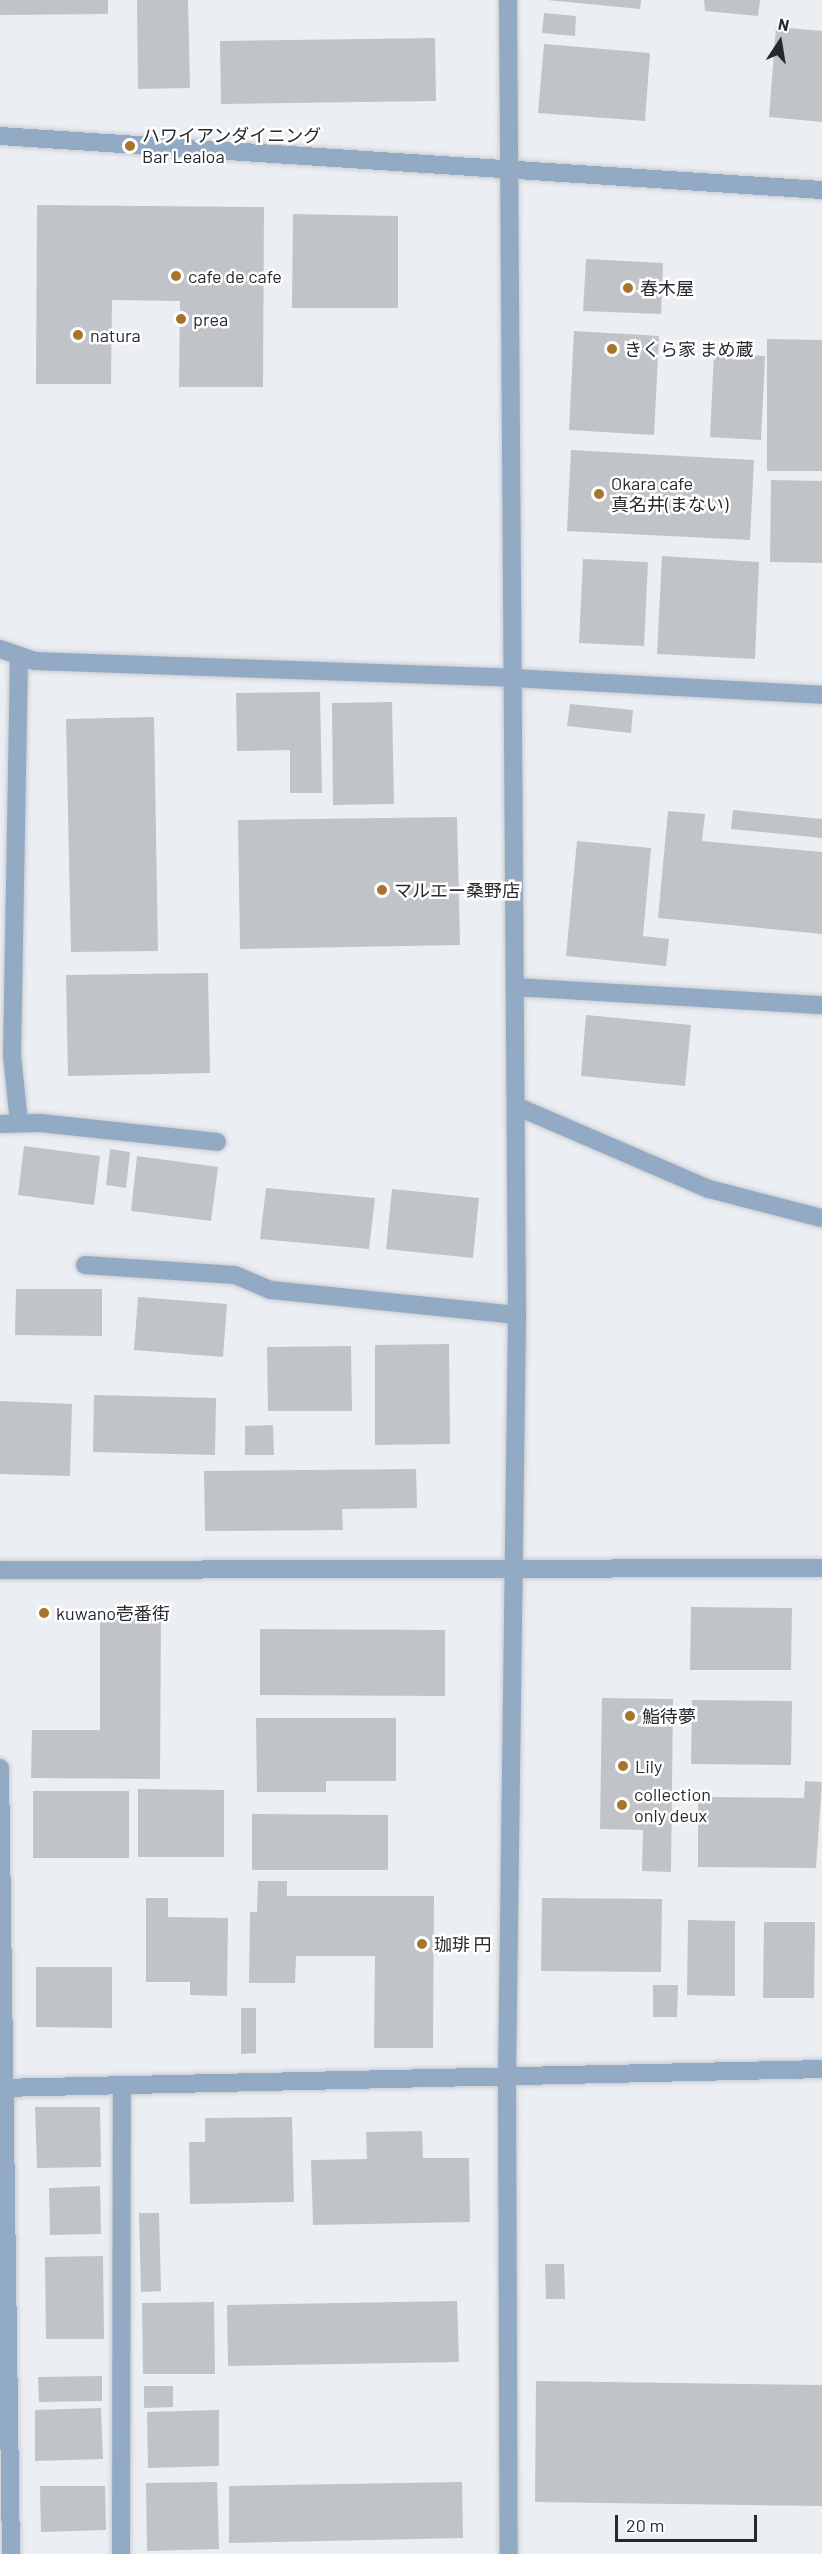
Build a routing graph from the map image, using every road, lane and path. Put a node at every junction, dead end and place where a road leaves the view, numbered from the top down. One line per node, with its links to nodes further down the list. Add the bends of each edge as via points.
1 (508, 0): 3 (street)
2 (0, 136): 3 (street)
3 (509, 169): 4 (street); 7 (street)
4 (822, 190)
5 (0, 649): 6 (street)
6 (19, 656): 7 (street, via 34,661); 9 (street)
7 (513, 678): 8 (street); 10 (street)
8 (822, 695)
9 (7, 956): 13 (street)
10 (515, 987): 11 (street); 12 (street)
11 (822, 1005)
12 (516, 1106): 16 (street, via 709,1189); 18 (street)
13 (20, 1123): 14 (street); 15 (street)
14 (0, 1124)
15 (217, 1142)
16 (821, 1218)
17 (85, 1265): 18 (street, via 235,1275 271,1290)
18 (517, 1315): 19 (street)
19 (512, 1566): 20 (street); 21 (street); 25 (street)
20 (822, 1568)
21 (0, 1570)
22 (0, 1768): 23 (street)
23 (0, 1828): 27 (street)
24 (822, 2069): 25 (street)
25 (507, 2079): 26 (street); 30 (street)
26 (122, 2086): 27 (street); 29 (street)
27 (1, 2087): 28 (street)
28 (11, 2554)
29 (121, 2554)
30 (509, 2554)

